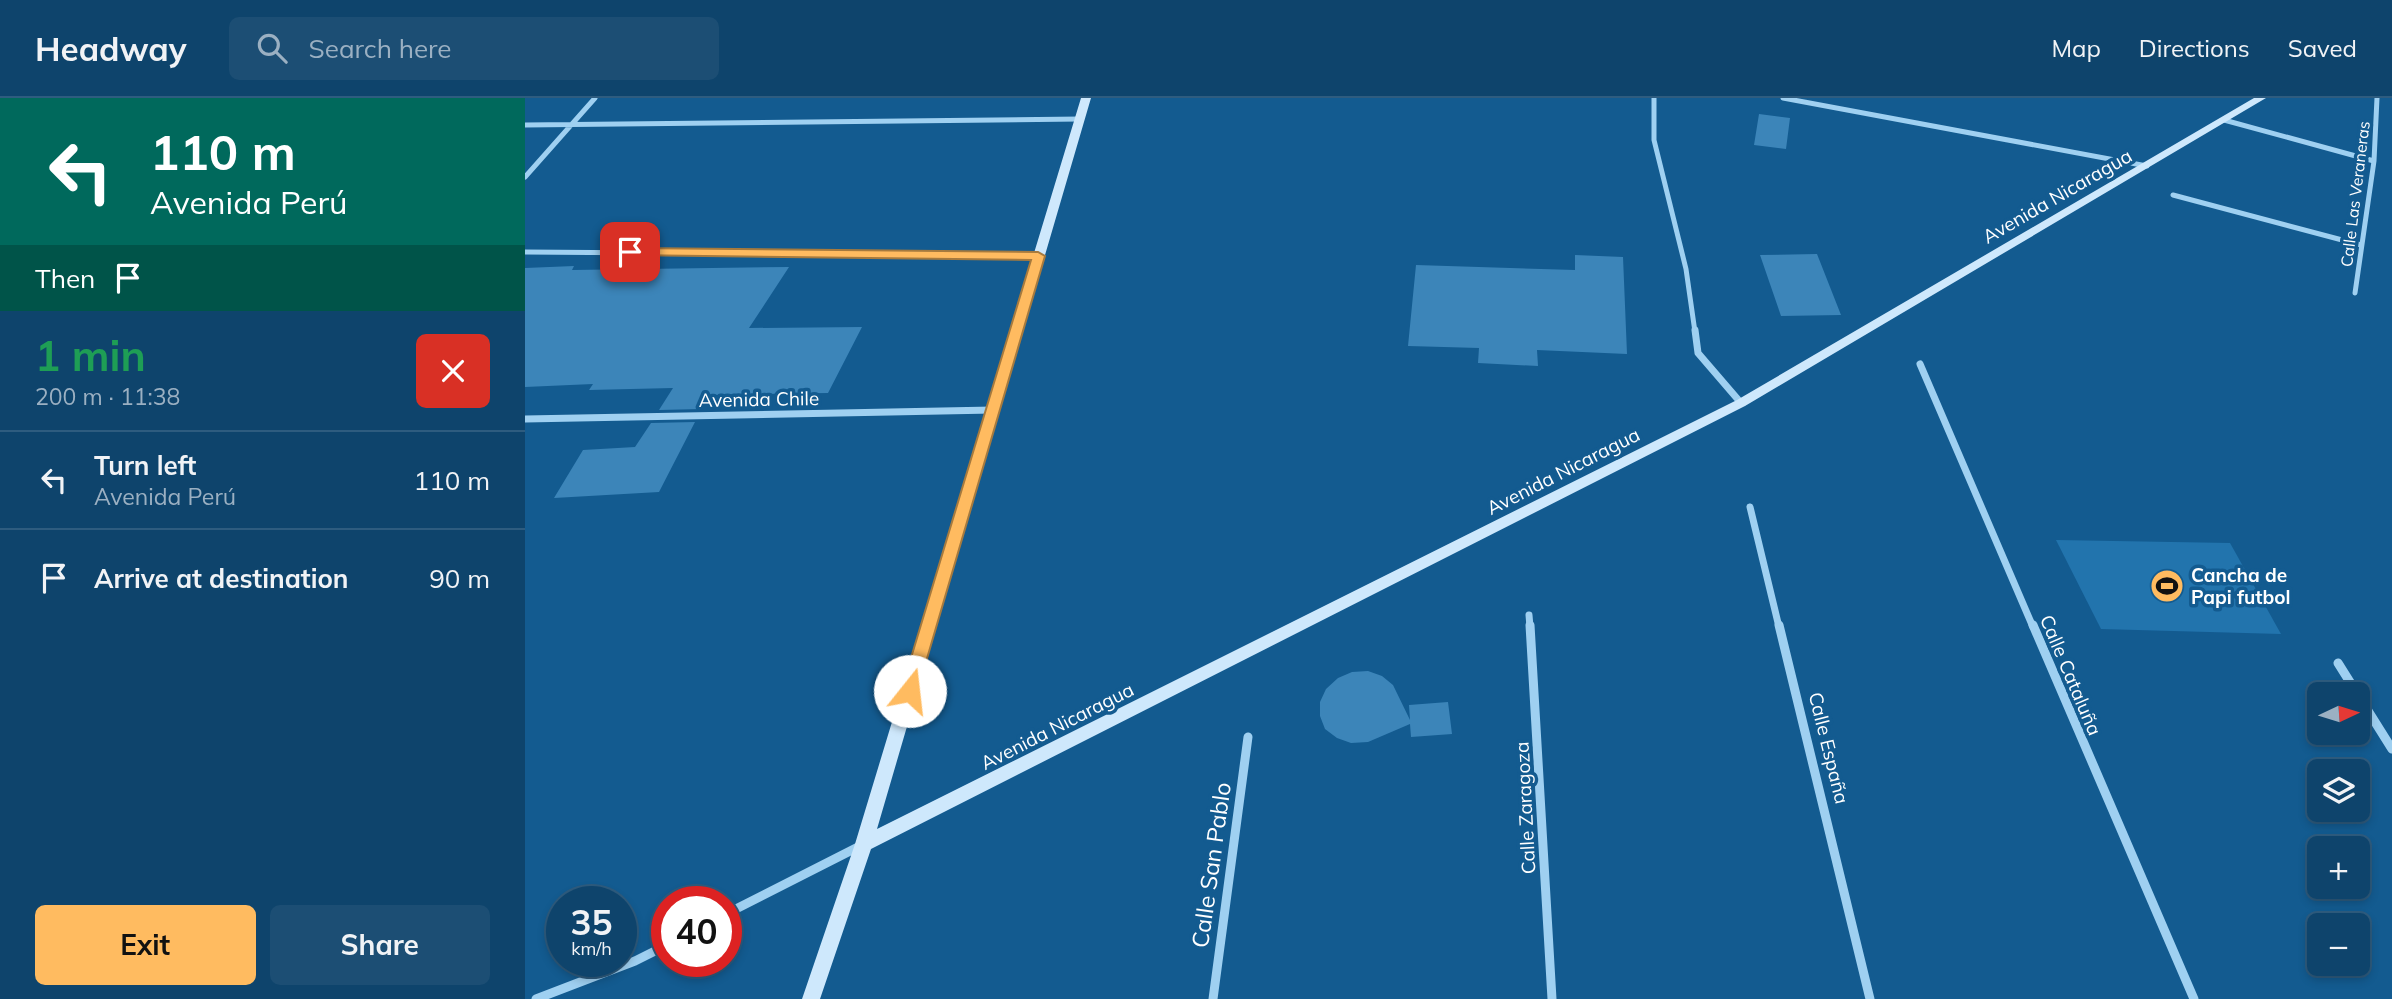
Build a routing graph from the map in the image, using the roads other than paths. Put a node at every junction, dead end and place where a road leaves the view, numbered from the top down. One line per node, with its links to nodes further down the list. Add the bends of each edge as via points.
1 (595, 98): 10 (street)
2 (1086, 98): 7 (street)
3 (1654, 98): 20 (street, via 1654,141 1686,269 1698,352)
4 (1783, 98): 12 (street)
5 (2261, 98): 8 (street, Avenida Nicaragua)
6 (2378, 98): 11 (street, Calle Las Veraneras)
7 (1080, 119): 10 (street); 17 (street)
8 (2224, 120): 11 (street); 12 (street, Avenida Nicaragua)
9 (525, 125): 10 (street)
10 (572, 125): 13 (street)
11 (2374, 161): 15 (street, Calle Las Veraneras)
12 (2147, 166): 20 (street, Avenida Nicaragua)
13 (525, 177)
14 (2173, 195): 15 (street)
15 (2361, 245): 18 (street, Calle Las Veraneras)
16 (525, 252): 17 (street)
17 (1038, 256): 21 (street)
18 (2355, 292)
19 (1920, 364): 36 (street, Calle Cataluña)
20 (1741, 403): 28 (street, Avenida Nicaragua)
21 (994, 410): 22 (street, Avenida Chile); 28 (street)
22 (525, 419)
23 (1750, 507): 35 (street, Calle España)
24 (1529, 615): 34 (street, Calle Zaragoza)
25 (2338, 663): 27 (street)
26 (1248, 737): 33 (street, Calle San Pablo)
27 (2392, 749)
28 (864, 844): 29 (street); 32 (street)
29 (742, 906)
30 (651, 953): 31 (street)
31 (536, 999)
32 (811, 999)
33 (1213, 999)
34 (1552, 999)
35 (1870, 999)
36 (2194, 999)

